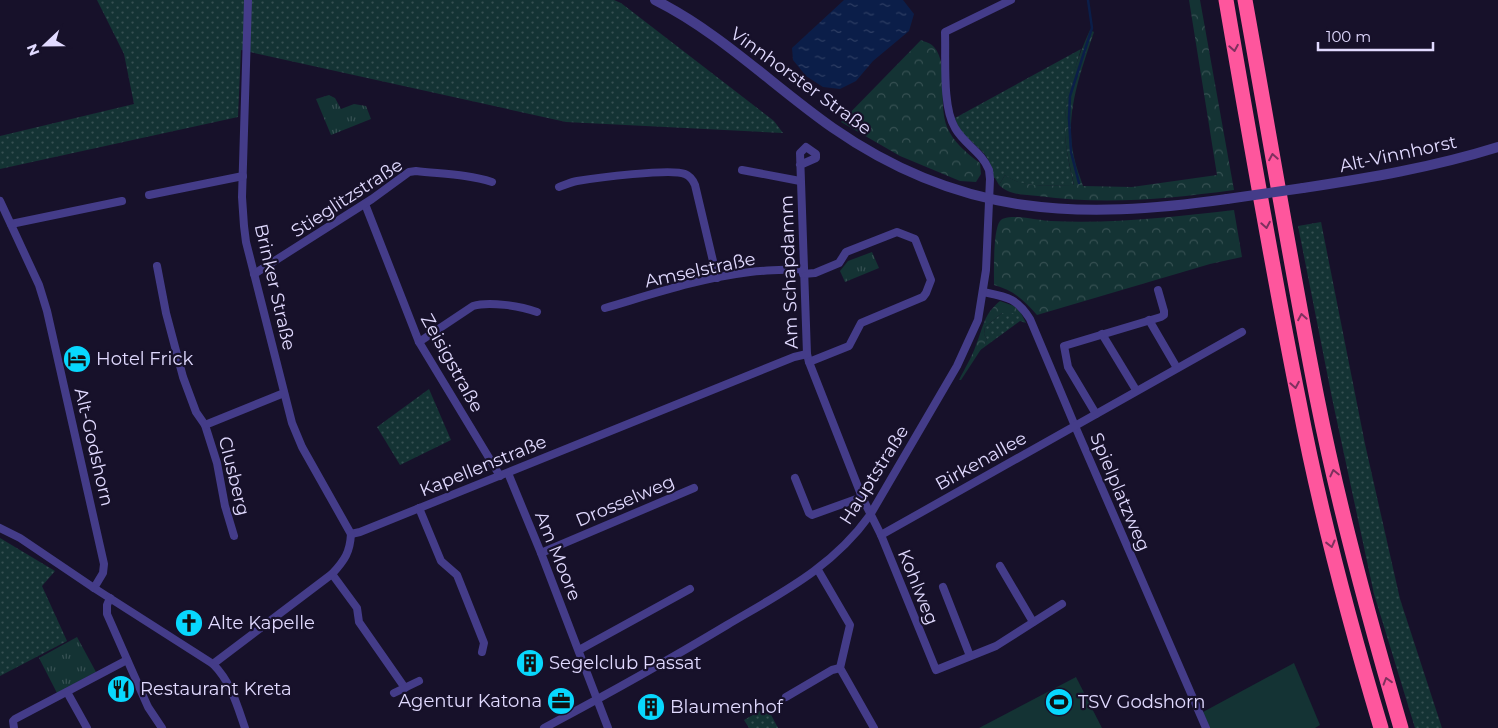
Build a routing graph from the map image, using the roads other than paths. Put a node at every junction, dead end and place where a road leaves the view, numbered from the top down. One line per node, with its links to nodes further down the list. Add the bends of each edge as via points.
1 (248, 0): 9 (street, Brinker Straße)
2 (655, 0): 15 (street, Vinnhorster Straße, via 713,36 802,105 863,147 938,184)
3 (1011, 0): 15 (street, Hauptstraße, via 945,32 949,114 962,139 986,162)
4 (1226, 0): 79 (highway, one-way to 79, via 1299,403 1358,652)
5 (1245, 0): 80 (highway, one-way to 5, via 1350,544 1318,399)
6 (1498, 147): 14 (street, Alt-Vinnhorst, bridge, via 1420,168)
7 (800, 165): 10 (street, Am Schapdamm)
8 (742, 170): 10 (street)
9 (243, 176): 13 (street); 22 (street, Brinker Straße, via 244,226)
10 (800, 181): 21 (street, Am Schapdamm)
11 (492, 182): 18 (street, Stieglitzstraße, via 409,172)
12 (559, 187): 23 (street, via 636,174 685,174 695,185)
13 (149, 196)
14 (1227, 199): 15 (street, Vinnhorster Straße, via 1098,211)
15 (990, 200): 25 (street, Hauptstraße)
16 (0, 201): 19 (street, Alt-Godshorn)
17 (122, 201): 19 (street)
18 (365, 204): 22 (street, Stieglitzstraße); 31 (street, Zeisigstraße)
19 (10, 224): 54 (street, Alt-Godshorn, via 39,285 55,345 104,564)
20 (157, 266): 37 (street, Clusberg, via 182,377 196,412)
21 (803, 271): 23 (street, Amselstraße, via 758,271); 32 (street, Am Schapdamm); 32 (street, Amselstraße, via 815,273 839,264 846,252 897,232 915,239 931,280 922,298 861,323 849,346)
22 (254, 274): 35 (street, Brinker Straße)
23 (717, 278): 26 (street, Amselstraße)
24 (1158, 290): 28 (street, via 1164,315)
25 (983, 292): 38 (street, Spielplatzweg, via 1015,300 1023,308); 44 (street, Hauptstraße, via 978,320 964,352)
26 (605, 308)
27 (537, 312): 31 (street, via 525,308 473,306)
28 (1150, 320): 30 (street); 33 (street)
29 (1242, 332): 33 (street, Birkenallee)
30 (1102, 334): 34 (street); 36 (street, via 1064,346 1068,367)
31 (419, 342): 39 (street, Zeisigstraße)
32 (808, 358): 39 (street, Kapellenstraße, via 794,357); 42 (street, Am Schapdamm)
33 (1177, 368): 34 (street, Birkenallee)
34 (1136, 390): 36 (street, Birkenallee)
35 (284, 393): 37 (street, Clusberg); 46 (street, Brinker Straße, via 302,447)
36 (1096, 414): 38 (street, Birkenallee)
37 (205, 424): 48 (street, Clusberg)
38 (1075, 426): 47 (street, Birkenallee); 78 (street, Spielplatzweg)
39 (504, 474): 43 (street, Kapellenstraße); 49 (street, Am Moore)
40 (795, 478): 42 (street, via 812,515)
41 (694, 488): 49 (street, Drosselweg)
42 (862, 497): 44 (street, Am Schapdamm)
43 (419, 508): 46 (street, Kapellenstraße); 60 (street, via 441,562 456,575 484,644)
44 (870, 515): 47 (street, Kohlweg); 51 (street, Hauptstraße, via 847,544)
45 (0, 528): 54 (street)
46 (351, 534): 52 (street, via 350,547 343,562)
47 (881, 535): 61 (street, Kohlweg, via 936,670)
48 (234, 536)
49 (542, 553): 59 (street, Am Moore)
50 (1000, 566): 58 (street)
51 (818, 570): 64 (street, via 850,625); 70 (street, Hauptstraße)
52 (332, 574): 63 (street); 66 (street, via 357,608 359,622)
53 (942, 587): 61 (street)
54 (94, 588): 56 (street)
55 (690, 588): 59 (street)
56 (110, 598): 62 (street, via 107,614); 63 (street)
57 (1062, 604): 58 (street)
58 (1033, 622): 61 (street, via 996,646)
59 (579, 650): 70 (street, Am Moore)
60 (482, 652)
61 (970, 656)
62 (127, 660): 67 (street); 73 (street, via 148,707)
63 (213, 664): 74 (street, via 229,685)
64 (840, 668): 69 (street); 77 (street)
65 (419, 681): 66 (street)
66 (405, 688): 68 (street)
67 (67, 692): 71 (street, via 15,719); 72 (street)
68 (394, 693)
69 (786, 697)
70 (597, 700): 75 (street, Hauptstraße); 76 (street, Am Moore)
71 (14, 728)
72 (87, 728)
73 (162, 728)
74 (246, 728)
75 (544, 728)
76 (608, 728)
77 (874, 728)
78 (1206, 728)
79 (1381, 728)
80 (1401, 728)

